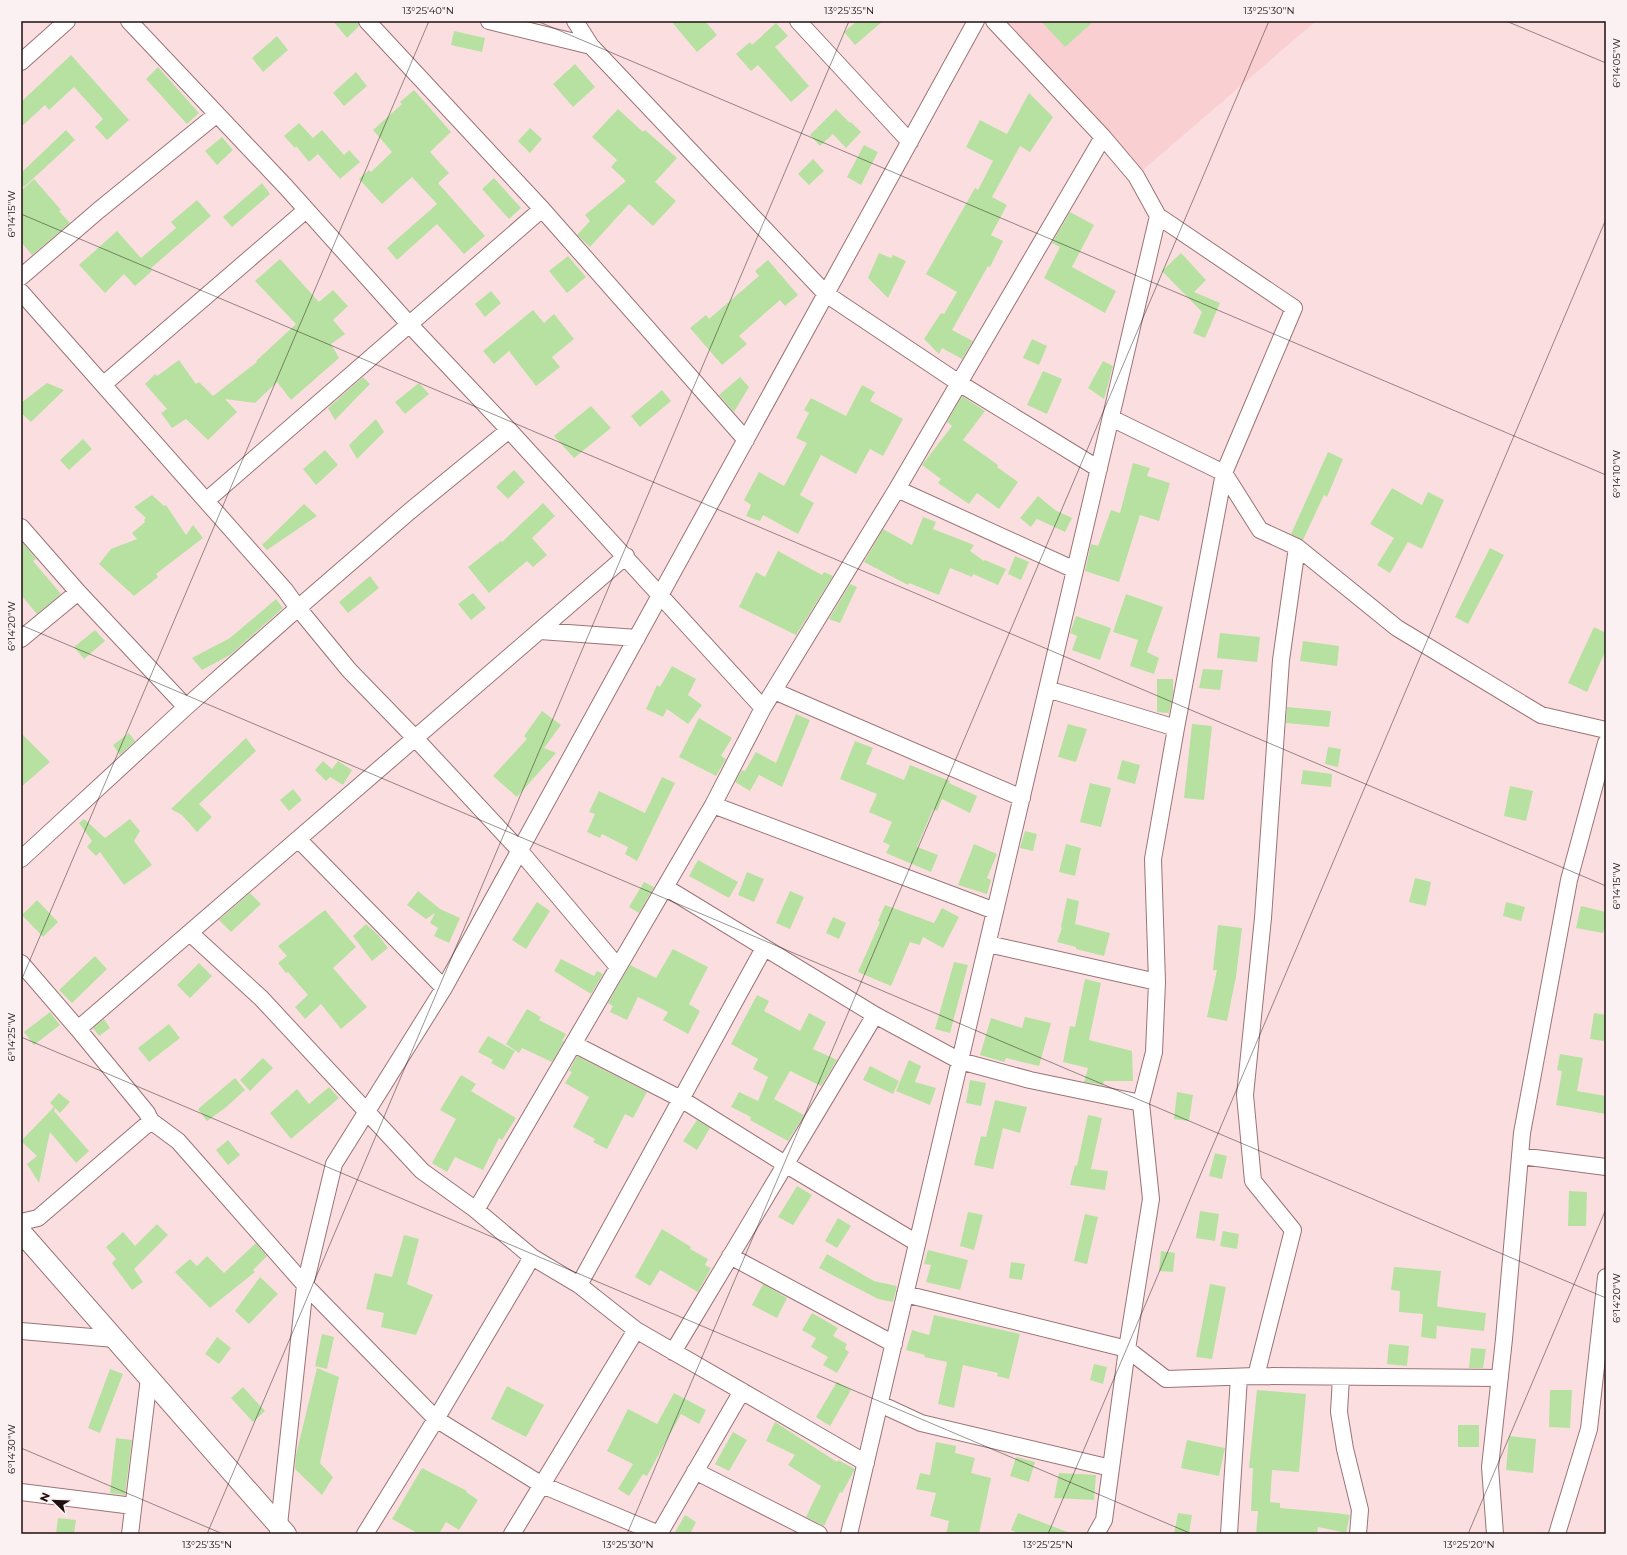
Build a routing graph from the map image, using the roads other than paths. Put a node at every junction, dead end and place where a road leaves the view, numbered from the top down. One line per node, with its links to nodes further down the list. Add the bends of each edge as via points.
1 (67, 21): 10 (street)
2 (129, 21): 11 (street)
3 (367, 21): 14 (street)
4 (489, 21): 9 (street)
5 (576, 21): 9 (street)
6 (798, 21): 13 (street)
7 (976, 21): 13 (street)
8 (994, 21): 12 (street)
9 (591, 46): 19 (street)
10 (21, 62)
11 (217, 114): 15 (street); 17 (street)
12 (1103, 137): 16 (street, via 1136,176); 21 (street)
13 (910, 142): 19 (street)
14 (542, 209): 20 (street); 25 (street)
15 (306, 210): 20 (street); 22 (street)
16 (1158, 216): 23 (street); 27 (street, via 1294,308)
17 (21, 277)
18 (21, 292): 22 (street)
19 (826, 294): 21 (street); 25 (street)
20 (409, 324): 24 (street); 29 (street)
21 (959, 383): 26 (street); 28 (street)
22 (104, 384): 29 (street)
23 (1111, 418): 26 (street); 27 (street)
24 (509, 430): 32 (street); 36 (street)
25 (746, 440): 35 (street)
26 (1099, 469): 33 (street)
27 (1224, 473): 31 (street, via 1260,530); 44 (street)
28 (897, 489): 33 (street); 41 (street)
29 (207, 500): 36 (street)
30 (21, 527): 34 (street)
31 (1297, 546): 45 (street, via 1397,628 1541,716); 89 (street, via 1281,660 1263,918 1245,1095 1253,1181 1293,1230)
32 (626, 556): 35 (street); 37 (street)
33 (1075, 570): 40 (street)
34 (78, 592): 39 (street); 42 (street)
35 (661, 595): 38 (street); 43 (street)
36 (298, 608): 42 (street); 46 (street, via 349,670)
37 (540, 631): 38 (street); 46 (street)
38 (636, 638): 51 (street)
39 (21, 639)
40 (1048, 689): 44 (street); 48 (street)
41 (774, 692): 43 (street); 48 (street)
42 (186, 707): 52 (street)
43 (763, 708): 49 (street)
44 (1176, 728): 60 (street, via 1154,859)
45 (1606, 730)
46 (415, 738): 50 (street); 51 (street)
47 (1606, 743): 70 (street, via 1569,880 1522,1133)
48 (1022, 798): 54 (street)
49 (713, 805): 53 (street); 54 (street)
50 (298, 839): 55 (street); 61 (street)
51 (520, 851): 59 (street); 61 (street)
52 (21, 859)
53 (665, 887): 57 (street); 59 (street)
54 (995, 911): 56 (street)
55 (190, 932): 63 (street); 68 (street, via 261,998)
56 (988, 944): 60 (street); 65 (street)
57 (764, 948): 62 (street); 66 (street)
58 (21, 963): 63 (street)
59 (618, 967): 64 (street)
60 (1157, 982): 67 (street, via 1154,1052)
61 (444, 988): 68 (street)
62 (875, 1015): 65 (street); 71 (street)
63 (78, 1029): 69 (street)
64 (574, 1044): 66 (street); 73 (street)
65 (960, 1061): 67 (street, via 1030,1080); 76 (street)
66 (682, 1099): 71 (street); 81 (street)
67 (1141, 1103): 87 (street, via 1151,1199)
68 (366, 1111): 73 (street, via 422,1171); 80 (street, via 334,1164)
69 (151, 1121): 74 (street, via 38,1218); 80 (street, via 178,1141)
70 (1520, 1156): 72 (street); 93 (street)
71 (785, 1164): 76 (street); 77 (street)
72 (1606, 1167)
73 (476, 1210): 78 (street)
74 (21, 1222)
75 (21, 1232): 85 (street)
76 (917, 1243): 82 (street)
77 (730, 1256): 86 (street); 88 (street)
78 (532, 1257): 81 (street); 96 (street)
79 (1606, 1277): 114 (street, via 1589,1430)
80 (305, 1285): 96 (street); 103 (street)
81 (579, 1285): 83 (street)
82 (905, 1294): 86 (street); 87 (street)
83 (636, 1330): 88 (street); 100 (street)
84 (21, 1331): 85 (street)
85 (115, 1339): 92 (street)
86 (894, 1344): 95 (street)
87 (1127, 1349): 90 (street, via 1166,1379); 98 (street)
88 (673, 1352): 94 (street)
89 (1256, 1376): 90 (street); 91 (street)
90 (1239, 1377): 111 (street)
91 (1341, 1377): 93 (street); 112 (street, via 1339,1412 1360,1510)
92 (149, 1378): 102 (street); 103 (street)
93 (1500, 1378): 113 (street, via 1490,1467)
94 (742, 1391): 97 (street); 99 (street)
95 (880, 1404): 97 (street); 98 (street, via 921,1423)
96 (436, 1419): 100 (street); 105 (street)
97 (866, 1463): 109 (street)
98 (1111, 1468): 110 (street, via 1104,1520)
99 (696, 1471): 107 (street); 108 (street)
100 (542, 1485): 106 (street); 107 (street)
101 (21, 1492): 102 (street)
102 (133, 1506): 104 (street)
103 (281, 1531)
104 (130, 1534)
105 (365, 1534)
106 (512, 1534)
107 (659, 1534)
108 (819, 1534)
109 (849, 1534)
110 (1096, 1534)
111 (1229, 1534)
112 (1358, 1534)
113 (1495, 1534)
114 (1557, 1534)

